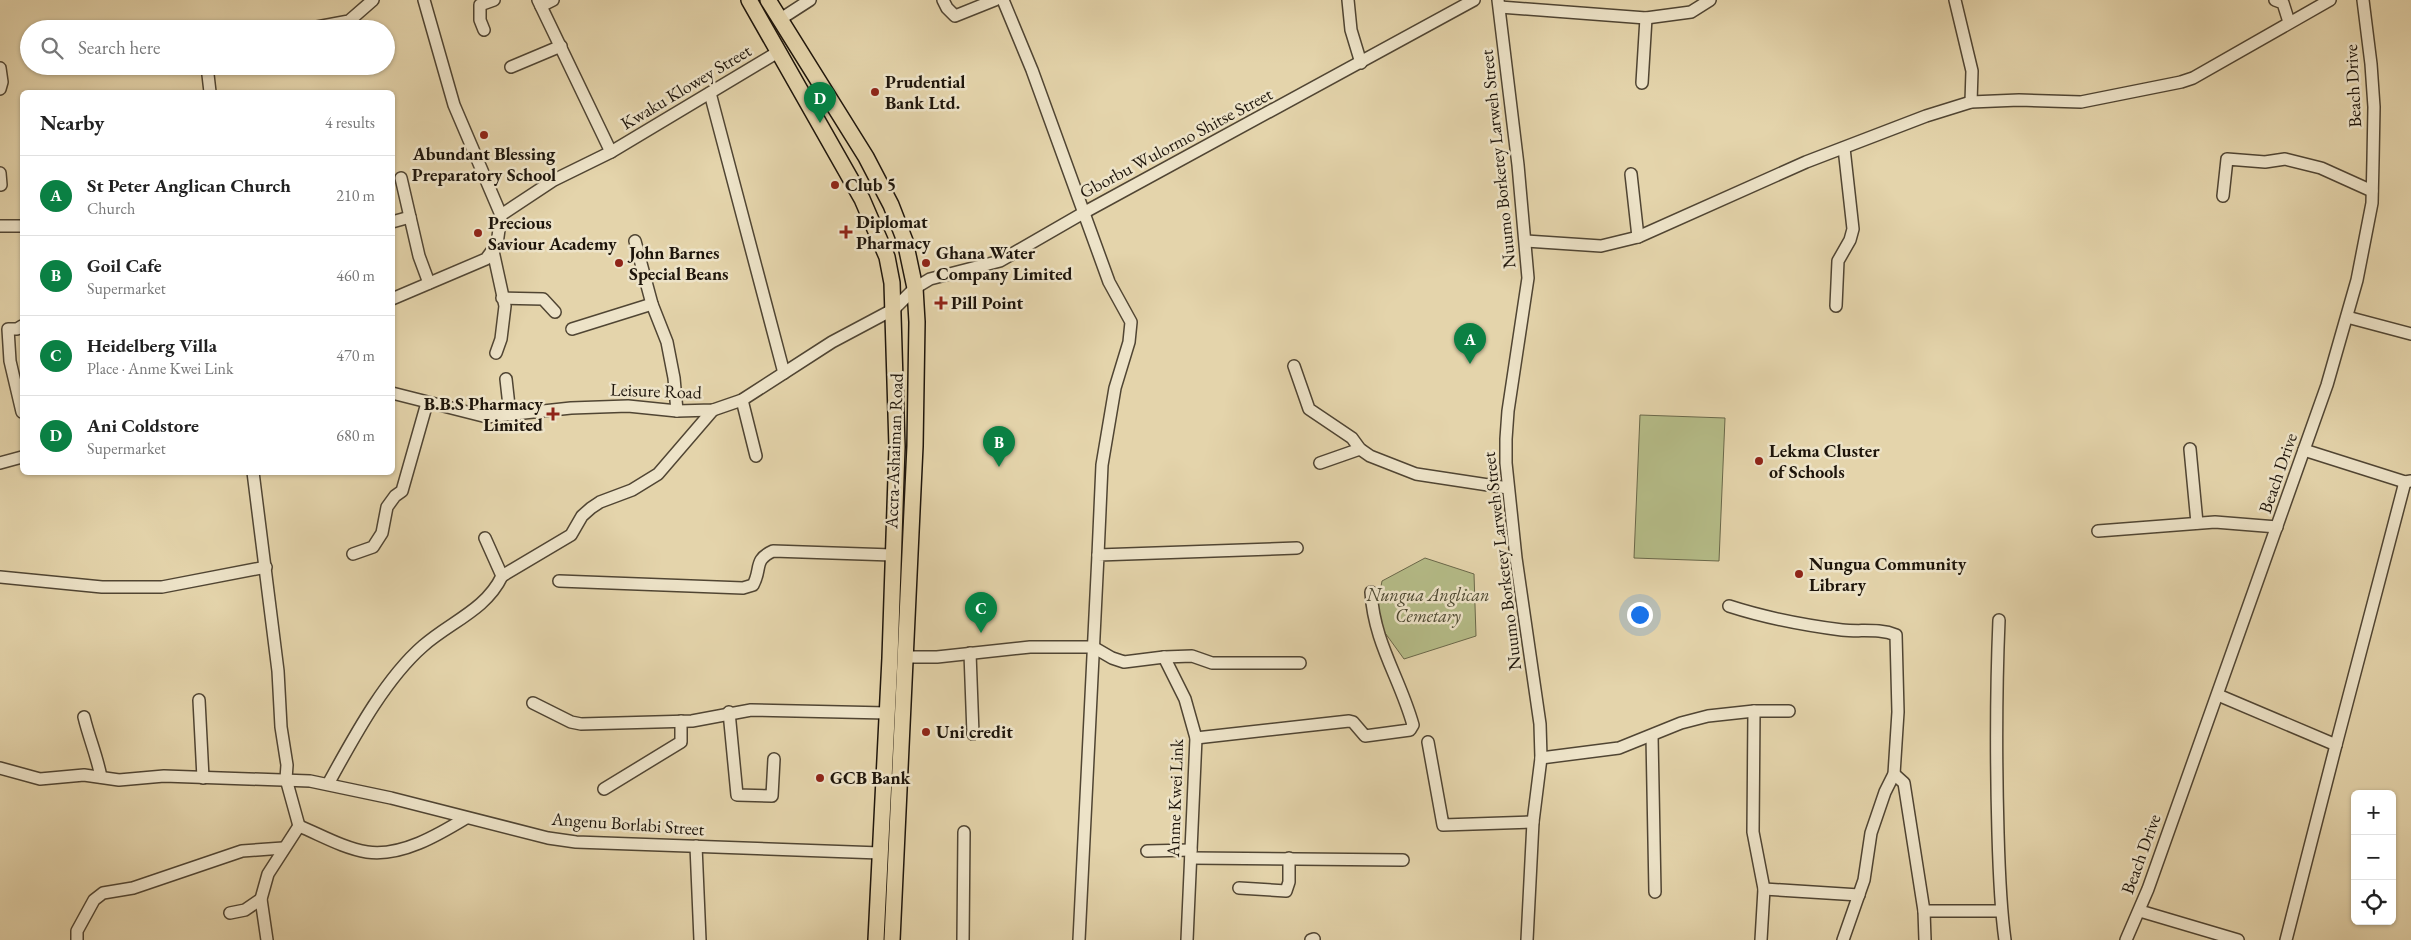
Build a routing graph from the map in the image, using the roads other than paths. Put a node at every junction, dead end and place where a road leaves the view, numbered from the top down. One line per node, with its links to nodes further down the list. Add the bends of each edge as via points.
1 (373, 0): 21 (street)
2 (424, 0): 43 (street, via 454,105)
3 (494, 0): 24 (street, via 480,5)
4 (553, 0): 18 (street)
5 (749, 0): 26 (main road, Accra-Ashaiman Road)
6 (768, 0): 22 (main road, Accra-Ashaiman Road)
7 (810, 0): 22 (street)
8 (943, 0): 9 (street, via 955,16)
9 (995, 0)
10 (1003, 0): 42 (street)
11 (1348, 0): 27 (street, via 1351,30)
12 (1474, 0): 27 (street, Gborbu Wulormo Shitse Street)
13 (1710, 0): 20 (street, via 1691,12)
14 (1955, 0): 35 (street, via 1972,71)
15 (2275, 0): 23 (street, via 2283,3)
16 (2330, 0): 23 (street)
17 (2363, 0): 40 (street, Beach Drive, via 2374,107)
18 (539, 3): 25 (street)
19 (1500, 4): 20 (street); 50 (street, Nuumo Borketey Larweh Street)
20 (1646, 18): 31 (street)
21 (349, 20)
22 (779, 20): 53 (main road, Accra-Ashaiman Road, via 866,157 891,205 905,241)
23 (2289, 22): 35 (street, via 2181,82 2081,102)
24 (484, 30)
25 (562, 46): 28 (street); 37 (street)
26 (778, 52): 34 (street, Kwaku Klowey Street); 58 (main road, Accra-Ashaiman Road, via 862,199 887,257)
27 (1361, 63): 42 (street, Gborbu Wulormo Shitse Street)
28 (511, 67)
29 (0, 68): 32 (street)
30 (208, 75): 33 (street)
31 (1642, 83)
32 (0, 89)
33 (210, 90)
34 (710, 92): 37 (street, Kwaku Klowey Street); 67 (street)
35 (1972, 102): 36 (street)
36 (1844, 148): 48 (street); 57 (street, via 1853,229 1838,261)
37 (611, 152): 43 (street, Kwaku Klowey Street, via 554,180)
38 (1631, 174): 48 (street)
39 (401, 178): 44 (street)
40 (2372, 191): 41 (street, via 2321,168 2285,159 2265,162 2227,159); 60 (street, Beach Drive, via 2359,270)
41 (2223, 196)
42 (1085, 212): 53 (street, Gborbu Wulormo Shitse Street, via 1000,262 930,280); 93 (street, via 1109,282 1131,322 1132,330 1107,425)
43 (501, 215): 51 (street)
44 (410, 217): 45 (street); 52 (street)
45 (395, 221)
46 (0, 226): 47 (street)
47 (20, 226)
48 (1638, 237): 50 (street, via 1601,246)
49 (635, 241): 56 (street)
50 (1526, 241): 85 (street, Nuumo Borketey Larweh Street, via 1527,292 1508,411)
51 (493, 251): 52 (street, via 486,260); 55 (street)
52 (429, 283): 54 (street)
53 (915, 288): 58 (street, Gborbu Wulormo Shitse Street); 104 (main road, Accra-Ashaiman Road, via 915,446)
54 (395, 298)
55 (502, 298): 59 (street, via 543,299); 65 (street, via 505,316)
56 (652, 304): 63 (street); 74 (street, via 667,342)
57 (1836, 306)
58 (894, 309): 67 (street, Leisure Road, via 832,342); 92 (main road, Accra-Ashaiman Road, via 896,447)
59 (555, 312)
60 (2347, 317): 64 (street); 78 (street, Beach Drive)
61 (20, 327): 62 (street)
62 (4, 329): 72 (street)
63 (572, 329)
64 (2411, 334)
65 (496, 353)
66 (1294, 366): 77 (street, via 1309,409 1352,438)
67 (784, 373): 70 (street, Leisure Road)
68 (506, 379): 75 (street)
69 (395, 394): 71 (street, Leisure Road)
70 (742, 400): 73 (street, Leisure Road); 79 (street)
71 (427, 403): 75 (street, Leisure Road, via 487,417); 91 (street, via 402,491 387,507 382,533 373,547)
72 (20, 404)
73 (713, 410): 74 (street, Leisure Road); 96 (street, via 658,474 632,490 600,502 582,516 571,535)
74 (676, 411): 75 (street, Leisure Road, via 628,406)
75 (510, 415)
76 (2190, 448): 86 (street)
77 (1360, 449): 82 (street); 85 (street, via 1416,474)
78 (2304, 450): 84 (street); 87 (street, Beach Drive)
79 (756, 456)
80 (20, 458): 81 (street)
81 (0, 463)
82 (1320, 463)
83 (253, 475): 94 (street)
84 (2408, 481): 119 (street)
85 (1508, 488): 120 (street, Nuumo Borketey Larweh Street, via 1540,724)
86 (2197, 523): 87 (street); 88 (street)
87 (2278, 527): 106 (street, Beach Drive)
88 (2098, 531)
89 (485, 538): 96 (street)
90 (1297, 548): 93 (street)
91 (352, 554)
92 (892, 555): 97 (street, via 773,551 763,556 753,585 742,588); 112 (main road, Accra-Ashaiman Road)
93 (1098, 555): 101 (street)
94 (266, 567): 95 (street, via 162,587 102,587); 126 (street)
95 (0, 576)
96 (502, 576): 127 (street, via 494,592 422,646 389,684)
97 (559, 581)
98 (1371, 592): 117 (street, via 1380,643 1407,705 1413,725 1410,730 1365,736 1352,722 1341,721)
99 (1729, 606): 123 (street, via 1782,621 1896,635 1898,712)
100 (1999, 620): 146 (street, via 1996,688)
101 (1093, 647): 102 (street, via 1030,647); 103 (street, via 1124,662); 155 (street)
102 (970, 652): 104 (street); 115 (street)
103 (1164, 657): 105 (street, via 1192,656 1212,664); 117 (street, Anme Kwei Link, via 1185,699)
104 (904, 658): 153 (main road, Accra-Ashaiman Road)
105 (1300, 663)
106 (2218, 695): 119 (street); 147 (street, Beach Drive)
107 (199, 700): 125 (street)
108 (533, 703): 114 (street, via 581,724)
109 (1754, 711): 110 (street); 116 (street, via 1708,716); 141 (street, via 1753,832)
110 (1789, 711)
111 (729, 712): 112 (street); 114 (street, via 716,717); 121 (street, via 737,795 772,796)
112 (886, 713): 136 (main road, Accra-Ashaiman Road)
113 (84, 717): 124 (street)
114 (681, 721): 128 (street, via 680,742)
115 (973, 734)
116 (1652, 736): 120 (street, via 1620,748); 142 (street)
117 (1196, 738): 137 (street, Anme Kwei Link)
118 (1428, 742): 130 (street, via 1443,825)
119 (2336, 744): 164 (street)
120 (1541, 758): 130 (street, Nuumo Borketey Larweh Street)
121 (774, 759)
122 (0, 768): 124 (street, Angenu Borlabi Street, via 40,779 84,774)
123 (1894, 774): 143 (street, via 1872,833); 145 (street, via 1904,783)
124 (101, 777): 125 (street, Angenu Borlabi Street, via 119,780 164,776)
125 (203, 778): 126 (street, Angenu Borlabi Street)
126 (286, 779): 127 (street, Angenu Borlabi Street); 131 (street)
127 (328, 784): 129 (street, Angenu Borlabi Street)
128 (604, 789)
129 (466, 818): 131 (street, via 443,832 391,852 367,852); 133 (street, Angenu Borlabi Street, via 576,842)
130 (1533, 822): 157 (street, Nuumo Borketey Larweh Street)
131 (299, 826): 134 (street)
132 (964, 832): 154 (street)
133 (696, 846): 136 (street, Angenu Borlabi Street); 151 (street)
134 (283, 848): 144 (street, via 268,874); 149 (street, via 242,851 133,888 103,893 94,900 77,931)
135 (1147, 851): 137 (street)
136 (880, 853): 152 (main road, Accra-Ashaiman Road)
137 (1191, 854): 138 (street); 156 (street, Anme Kwei Link)
138 (1289, 858): 139 (street); 140 (street, via 1286,891)
139 (1403, 860)
140 (1239, 888)
141 (1764, 889): 143 (street); 158 (street)
142 (1655, 892)
143 (1859, 895): 159 (street)
144 (261, 899): 148 (street, via 245,910); 150 (street)
145 (1924, 911): 146 (street); 160 (street)
146 (2001, 911): 161 (street)
147 (2140, 911): 162 (street, Beach Drive); 163 (street)
148 (230, 913)
149 (77, 940)
150 (267, 940)
151 (700, 940)
152 (876, 940)
153 (892, 940)
154 (963, 940)
155 (1079, 940)
156 (1187, 940)
157 (1527, 940)
158 (1762, 940)
159 (1843, 940)
160 (1925, 940)
161 (2005, 940)
162 (2126, 940)
163 (2238, 940)
164 (2286, 940)

